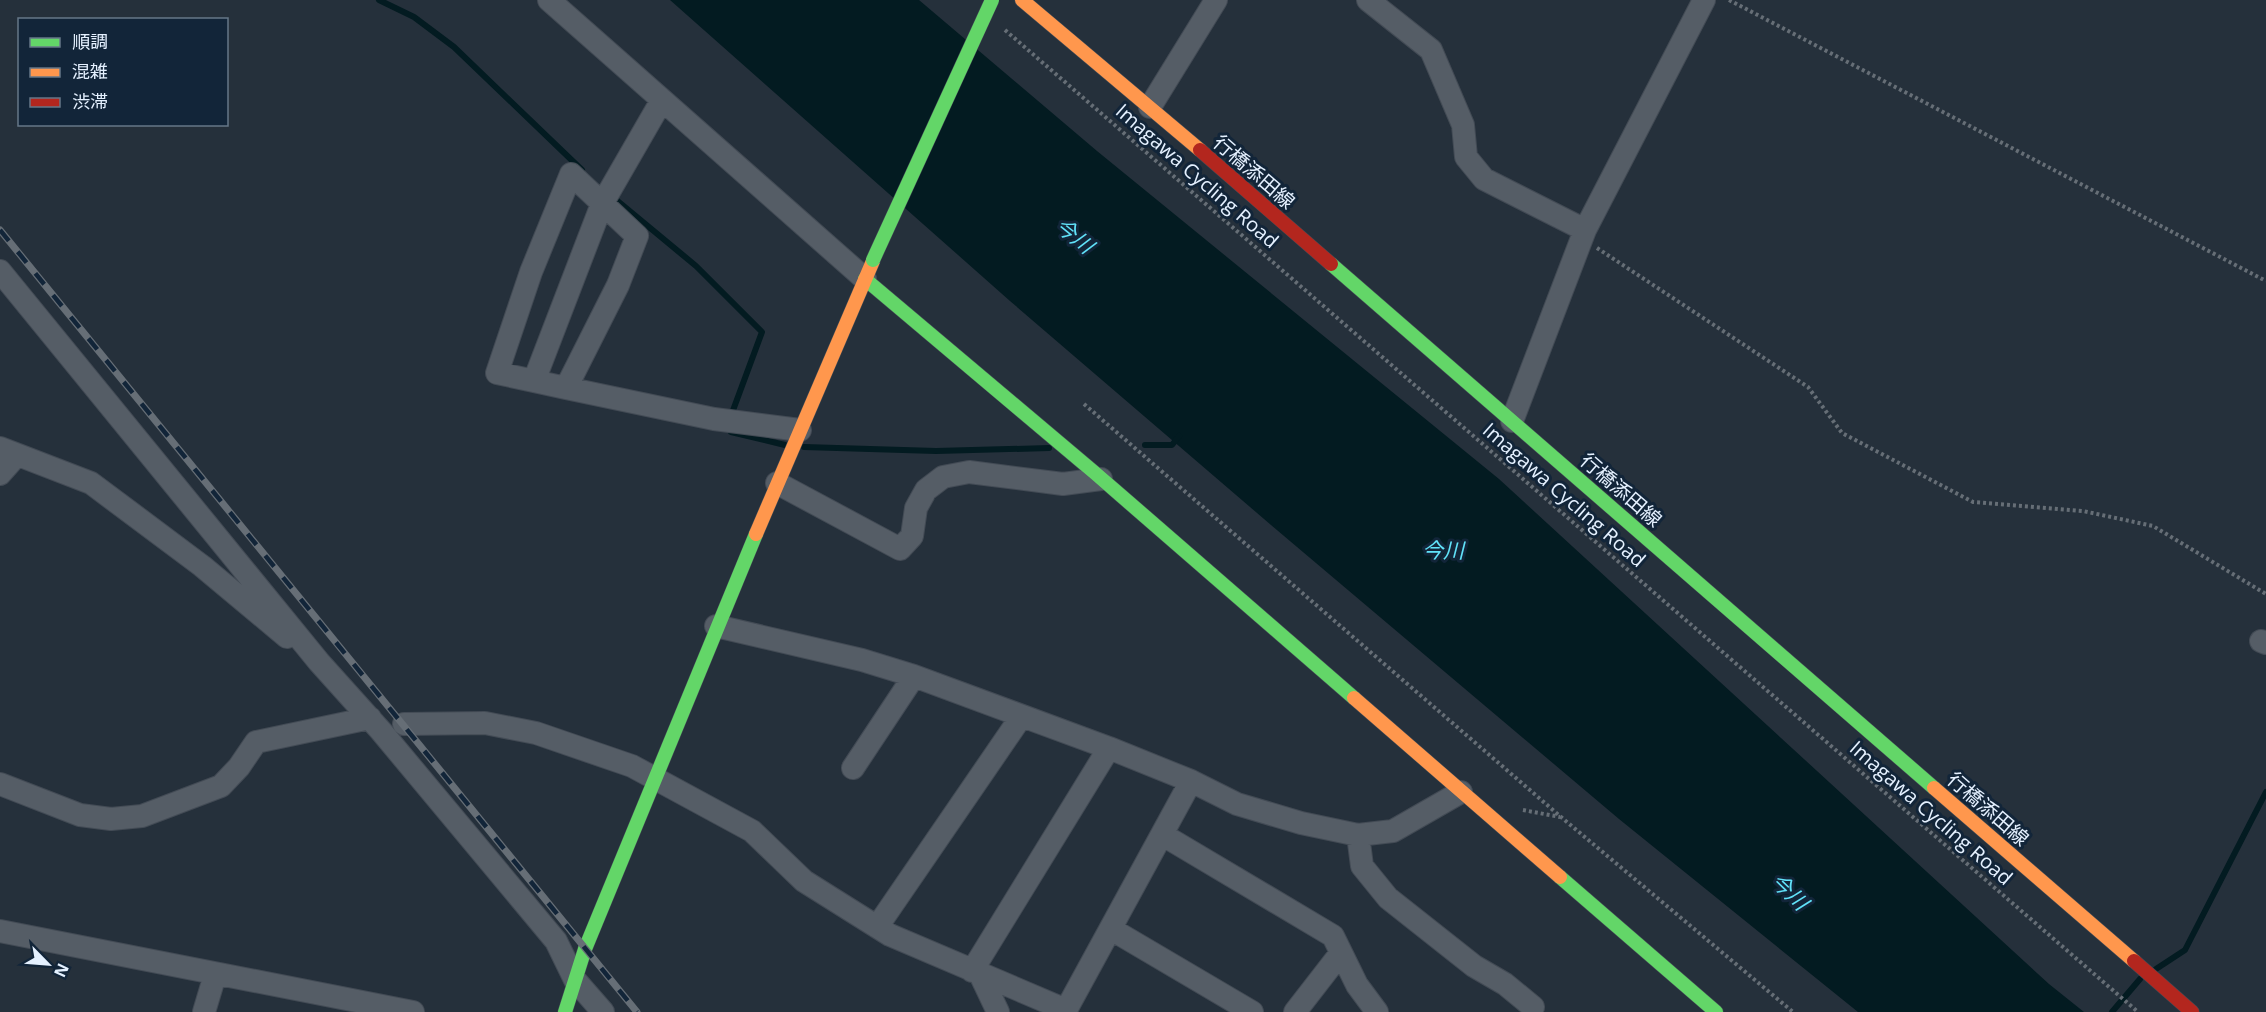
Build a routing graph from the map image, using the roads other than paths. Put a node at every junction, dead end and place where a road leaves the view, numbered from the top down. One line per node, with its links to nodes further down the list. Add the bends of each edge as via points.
1 (549, 0): 7 (street)
2 (992, 0): 11 (street, bridge)
3 (1022, 0): 8 (street, 行橋添田線)
4 (1216, 0): 8 (street)
5 (1368, 0): 10 (street, via 1431,50 1463,125 1466,157 1484,179)
6 (1704, 0): 10 (street)
7 (662, 100): 9 (street); 11 (street)
8 (1150, 108): 15 (street, 行橋添田線)
9 (602, 204): 13 (street); 13 (street, via 572,174 531,272 497,374); 14 (street, via 637,236 618,285)
10 (1583, 234): 15 (street)
11 (869, 269): 16 (street); 19 (street)
12 (0, 272): 22 (street)
13 (534, 381): 14 (street)
14 (566, 388): 16 (street)
15 (1512, 421): 53 (street, 行橋添田線)
16 (799, 432): 20 (street)
17 (8, 452): 18 (street); 22 (street, via 91,483 202,566)
18 (0, 474)
19 (1098, 476): 20 (street, via 1063,484 969,472 943,477 921,499 912,536 900,549); 32 (street)
20 (777, 483): 21 (street)
21 (716, 626): 23 (street); 29 (street)
22 (319, 662): 25 (street)
23 (914, 676): 24 (street, via 1013,711); 28 (street)
24 (1020, 717): 27 (street); 35 (street)
25 (370, 718): 31 (street, via 256,742 240,767 221,786 142,816 111,819 80,815); 41 (street, via 556,941)
26 (404, 724): 29 (street, via 485,723 536,733)
27 (1109, 748): 30 (street); 39 (street)
28 (854, 768)
29 (657, 778): 35 (street, via 752,831 804,881); 41 (street)
30 (1191, 781): 33 (street); 34 (street, via 1252,810)
31 (0, 784)
32 (1461, 792): 34 (street, via 1393,831); 52 (street)
33 (1163, 835): 36 (street); 38 (street, via 1332,936)
34 (1358, 835): 42 (street, via 1362,866 1388,898)
35 (877, 927): 39 (street)
36 (1111, 928): 43 (street); 49 (street)
37 (0, 931): 40 (street)
38 (1340, 954): 50 (street); 51 (street)
39 (976, 973): 43 (street); 48 (street)
40 (215, 975): 44 (street); 45 (street)
41 (575, 980): 46 (street); 47 (street)
42 (1533, 1007)
43 (1067, 1011)
44 (204, 1012)
45 (413, 1012)
46 (565, 1012)
47 (603, 1012)
48 (998, 1012)
49 (1252, 1012)
50 (1295, 1012)
51 (1377, 1012)
52 (1716, 1012)
53 (2192, 1012)

